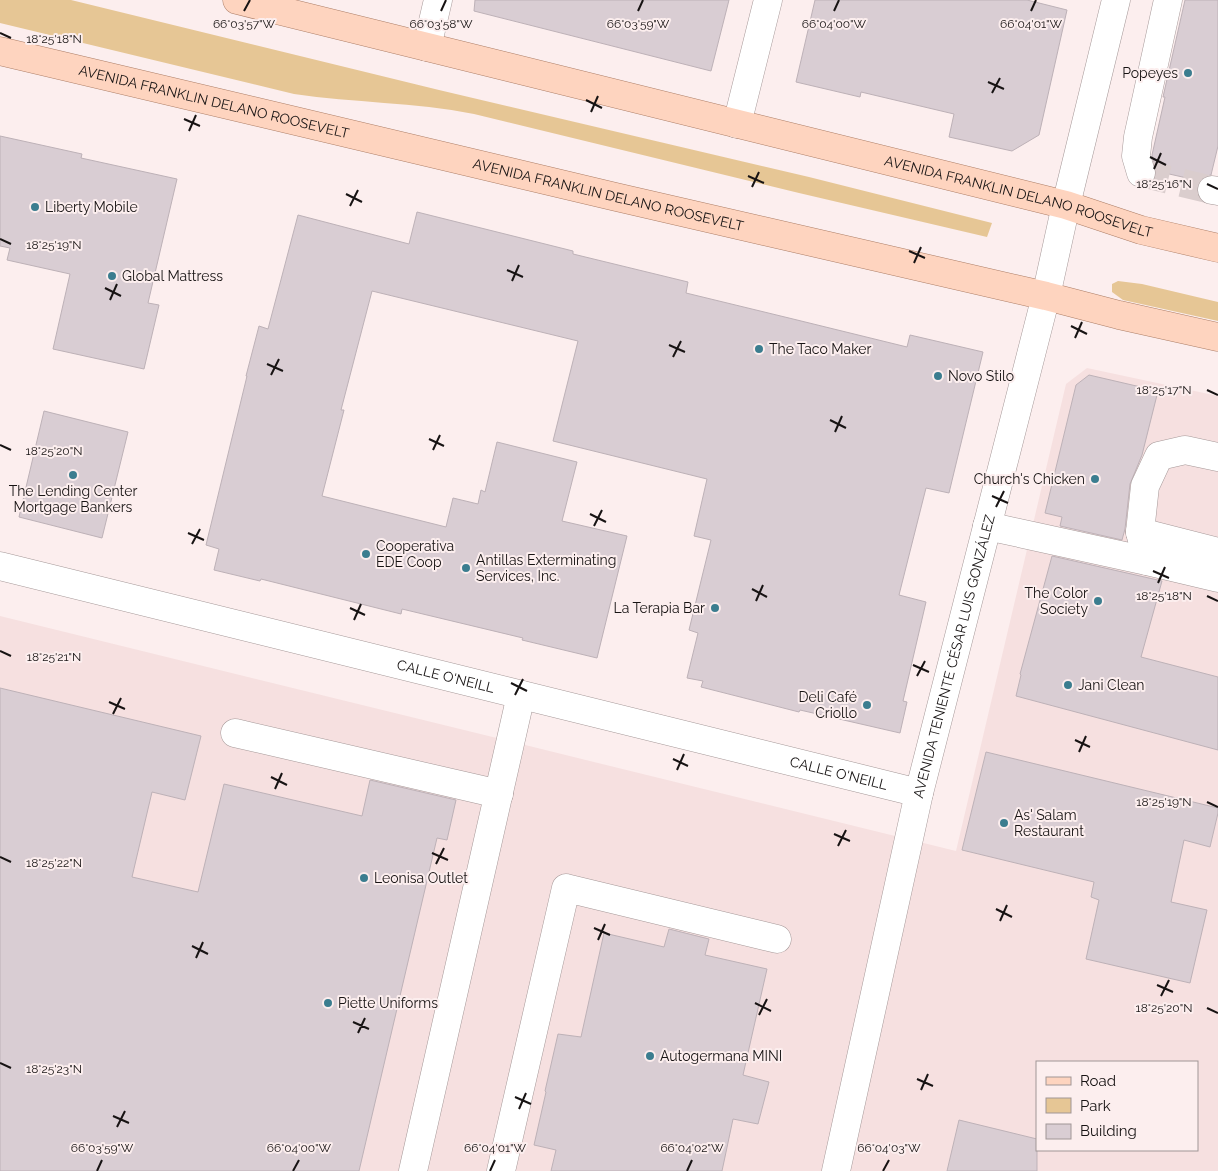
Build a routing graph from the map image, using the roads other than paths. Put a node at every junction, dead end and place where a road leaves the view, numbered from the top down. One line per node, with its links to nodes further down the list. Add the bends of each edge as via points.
1 (237, 0): 6 (main road, AVENIDA FRANKLIN DELANO ROOSEVELT)
2 (438, 0): 6 (street)
3 (768, 0): 8 (street)
4 (1116, 0): 10 (street, AVENIDA TENIENTE CÉSAR LUIS GONZÁLEZ)
5 (1168, 0): 9 (street, via 1138,137 1136,156)
6 (427, 47): 8 (main road, AVENIDA FRANKLIN DELANO ROOSEVELT)
7 (0, 51): 12 (main road, AVENIDA FRANKLIN DELANO ROOSEVELT)
8 (738, 124): 10 (main road, AVENIDA FRANKLIN DELANO ROOSEVELT)
9 (1141, 173)
10 (1066, 205): 11 (main road, AVENIDA FRANKLIN DELANO ROOSEVELT, via 1141,230); 12 (street, AVENIDA TENIENTE CÉSAR LUIS GONZÁLEZ)
11 (1218, 248)
12 (1046, 296): 13 (main road, AVENIDA FRANKLIN DELANO ROOSEVELT); 15 (street, AVENIDA TENIENTE CÉSAR LUIS GONZÁLEZ)
13 (1218, 337)
14 (1218, 457): 16 (street, via 1185,450 1159,456 1145,486)
15 (988, 526): 18 (street); 23 (street, AVENIDA TENIENTE CÉSAR LUIS GONZÁLEZ)
16 (1140, 532): 17 (street); 18 (street)
17 (1218, 552)
18 (1147, 561): 20 (street)
19 (0, 566): 21 (street, CALLE O'NEILL)
20 (1218, 578)
21 (521, 695): 23 (street, CALLE O'NEILL); 24 (street)
22 (234, 733): 24 (street)
23 (919, 793): 28 (street, AVENIDA TENIENTE CÉSAR LUIS GONZÁLEZ)
24 (499, 794): 26 (street)
25 (778, 939): 27 (street, via 566,888)
26 (413, 1171)
27 (500, 1171)
28 (836, 1171)

